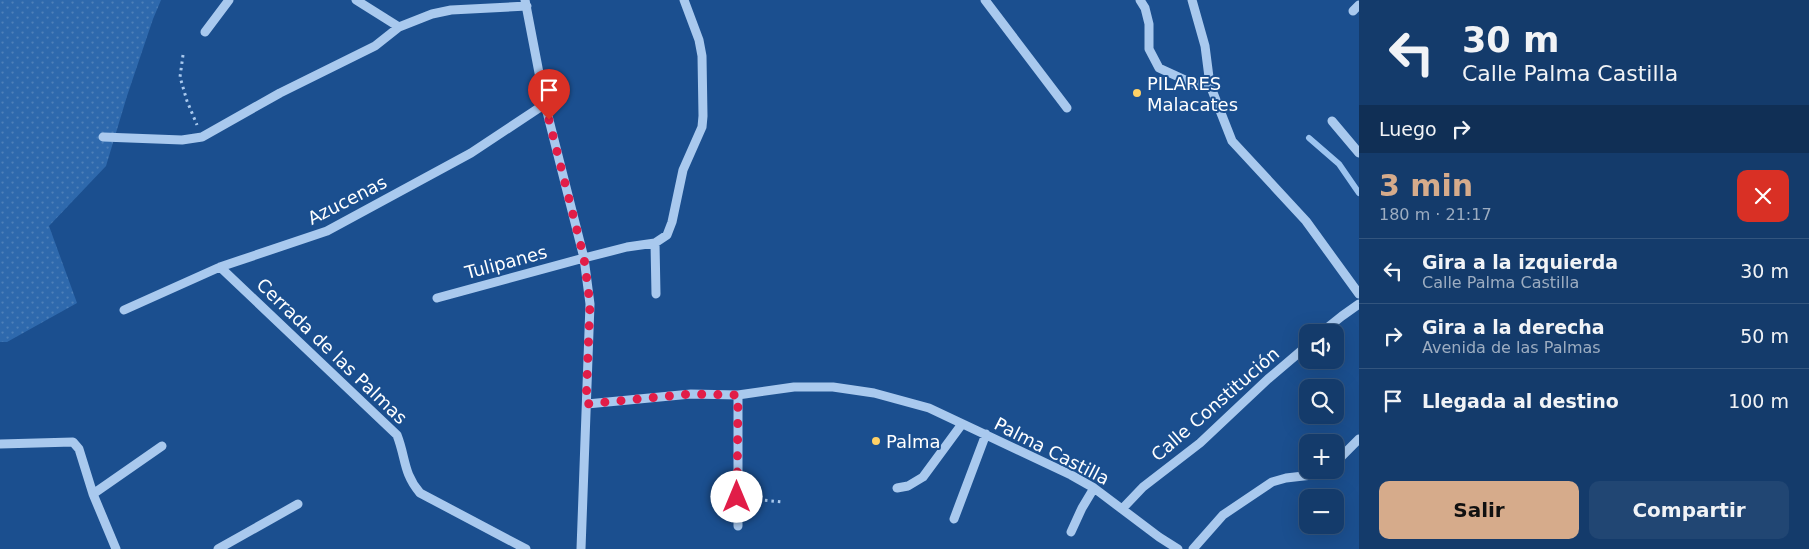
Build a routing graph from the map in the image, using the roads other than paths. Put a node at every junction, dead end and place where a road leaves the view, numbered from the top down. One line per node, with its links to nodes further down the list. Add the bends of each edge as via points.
1 (229, 0): 9 (street)
2 (356, 0): 8 (street)
3 (685, 0): 16 (street, via 702,56 702,127 683,170 667,235)
4 (985, 0): 12 (street)
5 (1140, 0): 10 (street, via 1146,8 1150,49 1159,68 1194,84)
6 (1192, 0): 10 (street, via 1205,46)
7 (526, 3): 8 (street, via 451,10); 11 (street)
8 (400, 27): 14 (street, via 375,46 280,93 202,137 182,140)
9 (205, 32)
10 (1210, 84): 20 (street, via 1232,141 1306,221)
11 (545, 104): 17 (street); 18 (street, Azucenas, via 471,153 327,231)
12 (1067, 108)
13 (1332, 121): 15 (street)
14 (103, 137)
15 (1359, 153)
16 (655, 243): 17 (street, Tulipanes); 19 (street)
17 (584, 258): 21 (street, Tulipanes); 27 (street, via 590,304)
18 (220, 267): 23 (street, Azucenas); 45 (street, Cerrada de las Palmas, via 398,435 406,472 420,492)
19 (656, 294)
20 (1359, 294)
21 (437, 298)
22 (1359, 304): 24 (street)
23 (124, 310)
24 (1333, 324)
25 (1299, 353): 39 (street, Calle Constitución, via 1200,443 1143,487)
26 (738, 395): 27 (street, Palma Castilla, via 690,394); 28 (street, Palma Castilla, via 794,387 833,387 874,393 929,408); 41 (street)
27 (586, 404): 46 (street)
28 (962, 424): 29 (street, Palma Castilla); 35 (street, via 923,477)
29 (986, 434): 36 (street, Palma Castilla); 40 (street)
30 (1359, 439): 33 (street)
31 (0, 444): 37 (street, via 73,442 79,449)
32 (162, 446): 37 (street)
33 (1344, 454)
34 (1299, 477): 48 (street, via 1272,482 1223,516)
35 (898, 488)
36 (1094, 488): 39 (street, Palma Castilla); 42 (street)
37 (93, 494): 43 (street)
38 (298, 504): 44 (street)
39 (1122, 510): 47 (street, Palma Castilla)
40 (954, 519)
41 (738, 526)
42 (1071, 532)
43 (116, 549)
44 (218, 549)
45 (526, 549)
46 (581, 549)
47 (1178, 549)
48 (1193, 549)

